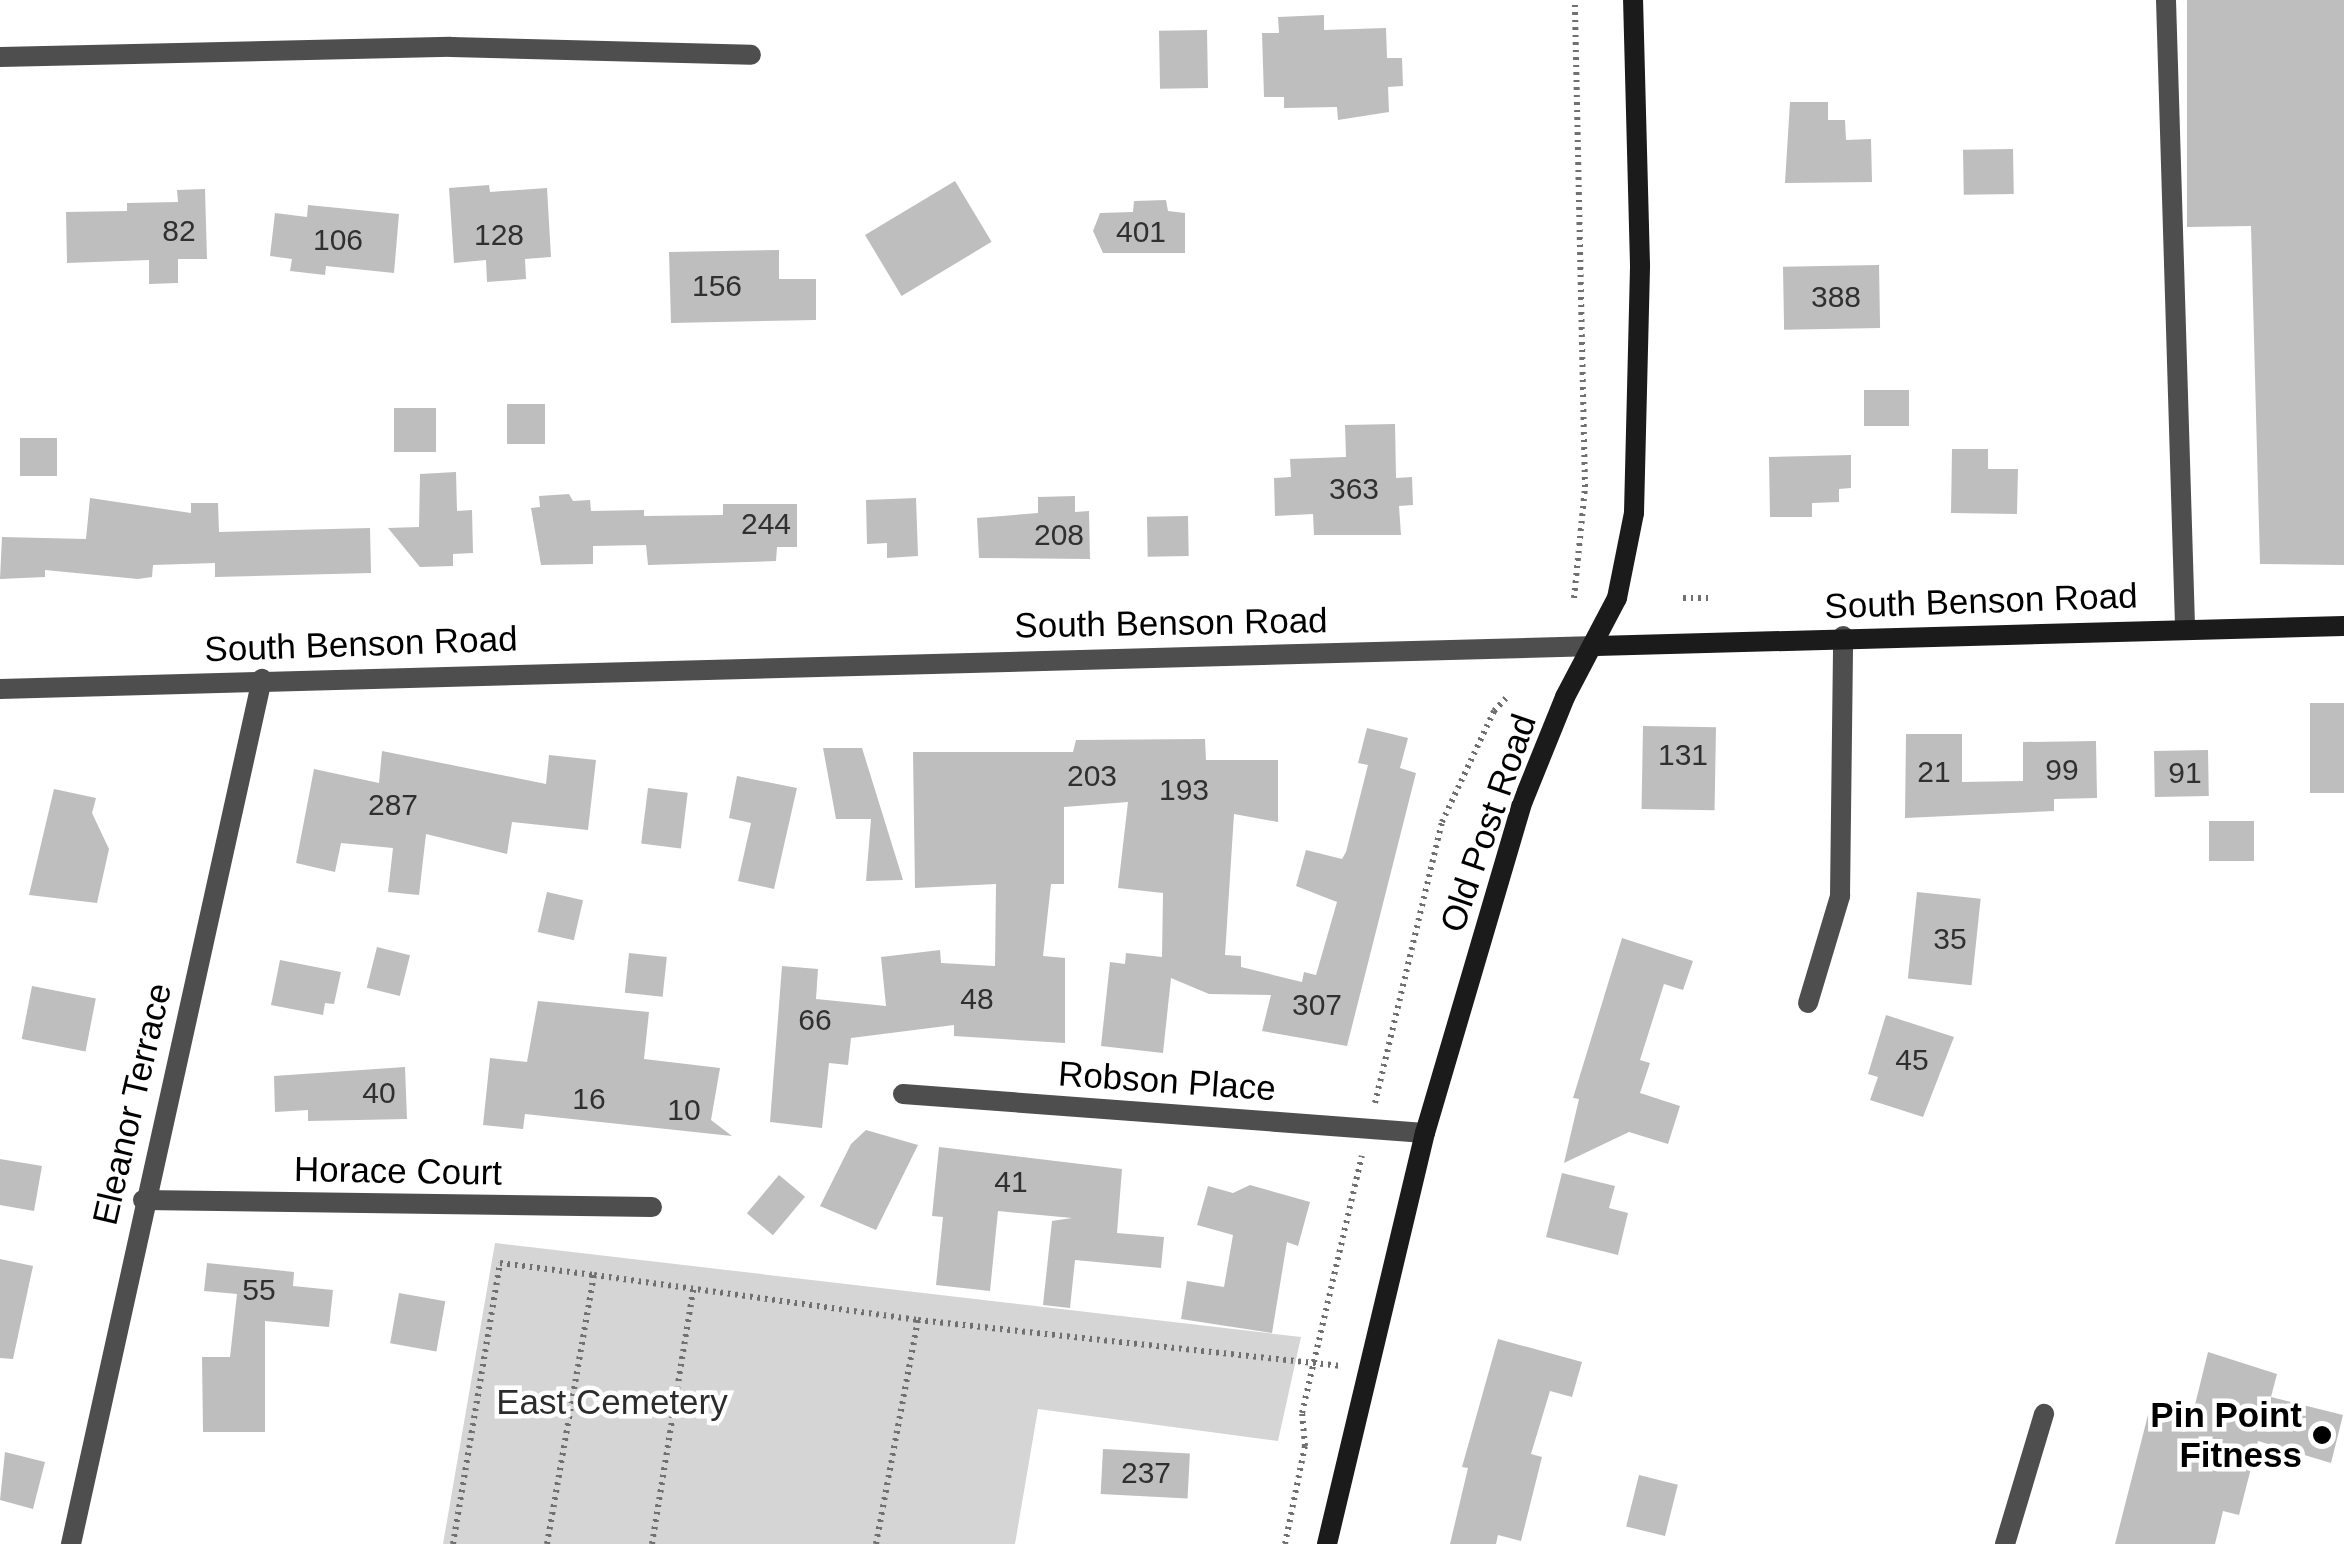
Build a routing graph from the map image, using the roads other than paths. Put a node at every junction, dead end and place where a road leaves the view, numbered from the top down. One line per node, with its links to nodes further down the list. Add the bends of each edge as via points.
1 (1633, 0): 8 (street, Old Post Road, via 1640,265 1634,514 1616,598)
2 (2166, 0): 6 (street)
3 (751, 56): 4 (street, via 450,47)
4 (0, 57)
5 (2344, 626): 6 (street, South Benson Road)
6 (2185, 627): 7 (street, South Benson Road)
7 (1843, 636): 8 (street, South Benson Road); 11 (street, via 1840,896)
8 (1596, 646): 9 (street, South Benson Road); 13 (street, Old Post Road, via 1566,697 1523,801)
9 (262, 679): 10 (street, South Benson Road); 14 (street, Eleanor Terrace)
10 (0, 689)
11 (1808, 1003)
12 (903, 1094): 13 (street, Robson Place)
13 (1425, 1133): 18 (street, Old Post Road)
14 (142, 1200): 15 (street, Horace Court); 17 (street, Eleanor Terrace)
15 (652, 1207)
16 (2044, 1414): 19 (street)
17 (71, 1544)
18 (1327, 1544)
19 (2004, 1544)

